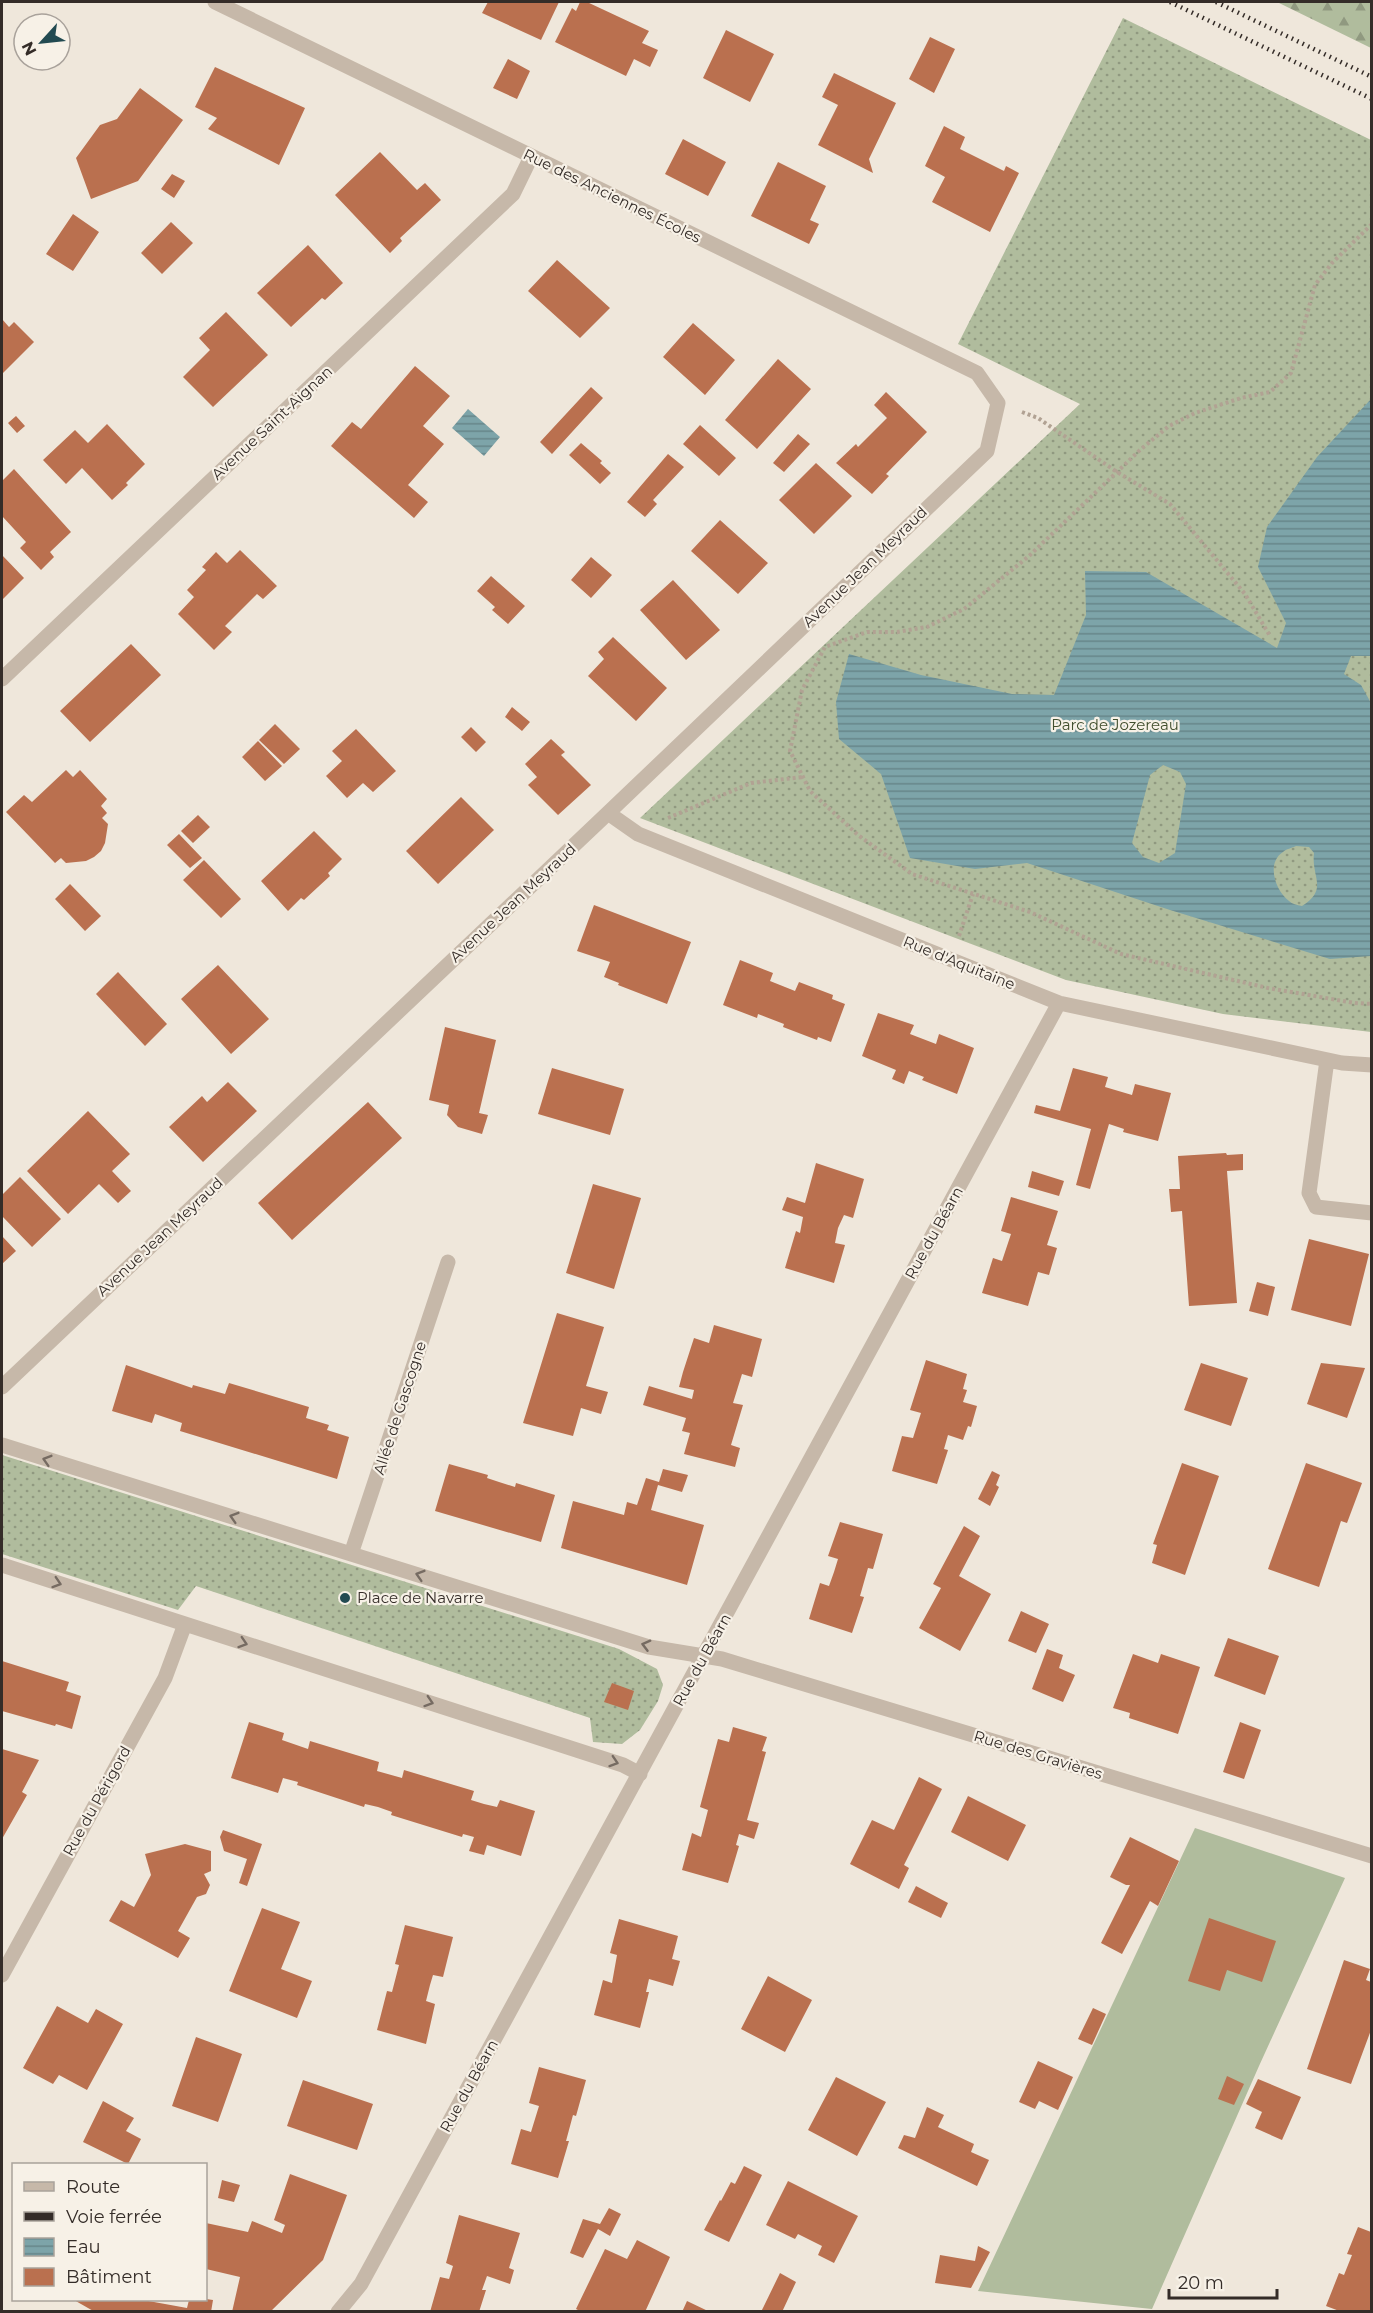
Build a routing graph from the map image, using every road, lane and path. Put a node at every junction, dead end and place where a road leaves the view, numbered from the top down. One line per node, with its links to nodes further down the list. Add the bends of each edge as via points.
1 (215, 2): 2 (street, Rue des Anciennes Écoles)
2 (531, 157): 4 (street, Rue des Anciennes Écoles, via 977,372); 7 (street, Avenue Saint-Aignan, via 513,194)
3 (1371, 224): 5 (path, via 1315,285 1291,373 1270,392 1195,413 1169,426)
4 (998, 403): 5 (path, via 1038,418); 9 (street, Avenue Jean Meyraud, via 987,451)
5 (1117, 472): 6 (path, via 1170,504 1245,594); 8 (path, via 1029,556 964,609 927,627 867,632 825,647 802,690 790,751)
6 (1270, 636)
7 (2, 679)
8 (803, 777): 10 (path, via 751,783 668,817); 11 (path, via 810,791 858,835 912,874)
9 (608, 813): 10 (street, Rue d'Aquitaine); 19 (street, Avenue Jean Meyraud)
10 (639, 834): 12 (street, Rue d'Aquitaine)
11 (973, 894): 12 (path); 14 (path, via 1030,912 1121,954 1268,988)
12 (951, 960): 13 (street, Rue d'Aquitaine)
13 (1059, 1003): 15 (street, Rue d'Aquitaine); 24 (street, Rue du Béarn)
14 (1371, 1004)
15 (1327, 1059): 16 (street, Rue d'Aquitaine); 17 (street, via 1309,1193 1316,1208)
16 (1371, 1065)
17 (1371, 1213)
18 (448, 1262): 21 (street, Allée de Gascogne)
19 (2, 1387)
20 (2, 1445): 21 (street, one-way to 20)
21 (351, 1554): 24 (street, one-way to 21, via 649,1647)
22 (2, 1565): 23 (street, one-way to 23)
23 (185, 1624): 25 (street, one-way to 25, via 624,1765); 27 (street, Rue du Périgord, via 165,1678)
24 (704, 1656): 25 (street, Rue du Béarn); 26 (street, Rue des Gravières)
25 (640, 1774): 28 (street, Rue du Béarn, via 361,2283)
26 (1371, 1856)
27 (2, 1975)
28 (338, 2312)

